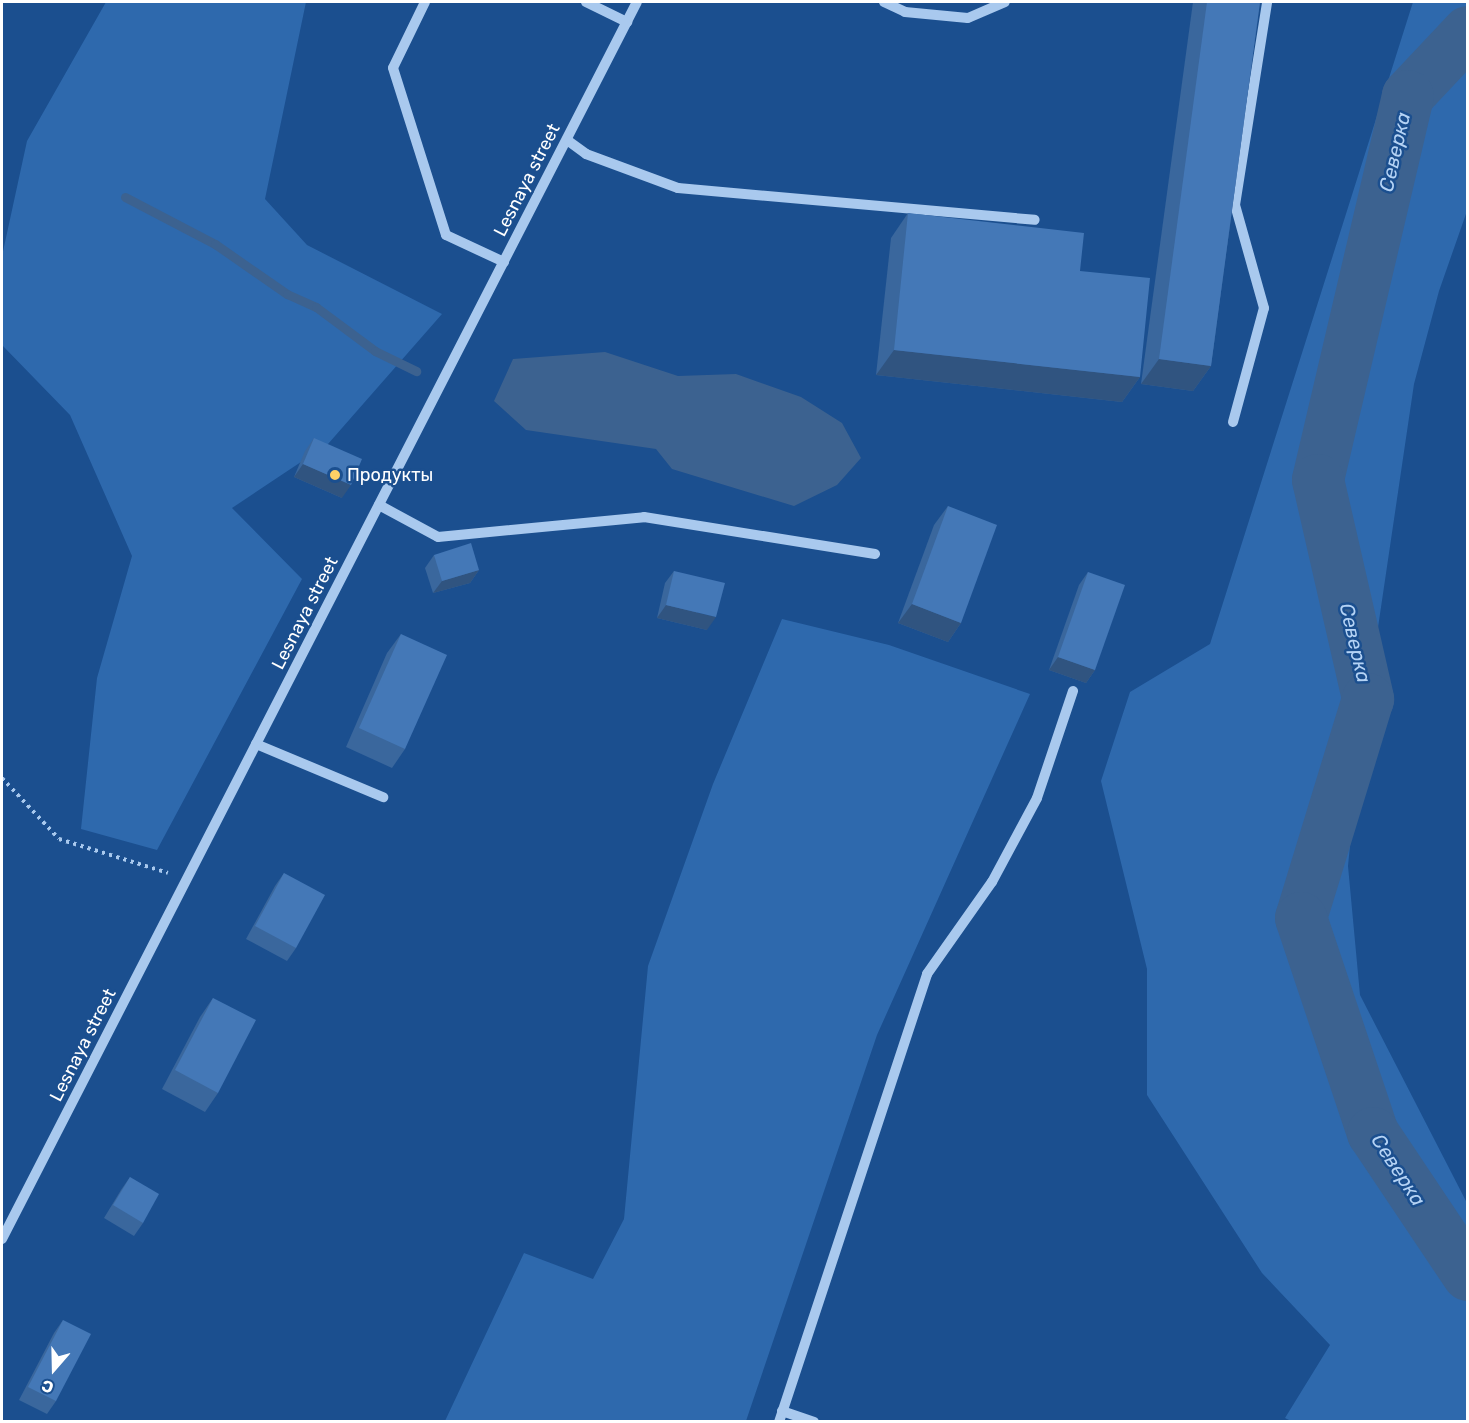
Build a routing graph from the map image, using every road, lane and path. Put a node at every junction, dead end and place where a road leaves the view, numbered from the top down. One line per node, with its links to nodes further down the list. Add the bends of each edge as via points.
1 (425, 2): 10 (street, via 393,68 446,235)
2 (586, 2): 7 (street)
3 (637, 2): 7 (street, Lesnaya street)
4 (884, 2): 5 (street, via 905,12 968,18)
5 (1005, 2)
6 (1267, 2): 11 (street, via 1234,205 1264,308)
7 (627, 22): 8 (street, Lesnaya street)
8 (567, 140): 9 (street, via 586,154 678,188); 10 (street, Lesnaya street)
9 (1035, 220)
10 (504, 262): 12 (street, Lesnaya street)
11 (1233, 422)
12 (379, 505): 13 (street, via 438,537 644,517); 15 (street, Lesnaya street)
13 (875, 554)
14 (1073, 691): 20 (street, via 1037,798 992,882 927,974)
15 (256, 744): 17 (street); 18 (street, Lesnaya street)
16 (2, 778): 18 (path, via 59,839)
17 (383, 797)
18 (186, 879): 19 (street, Lesnaya street)
19 (2, 1239)
20 (781, 1416): 21 (street)
21 (814, 1422)

